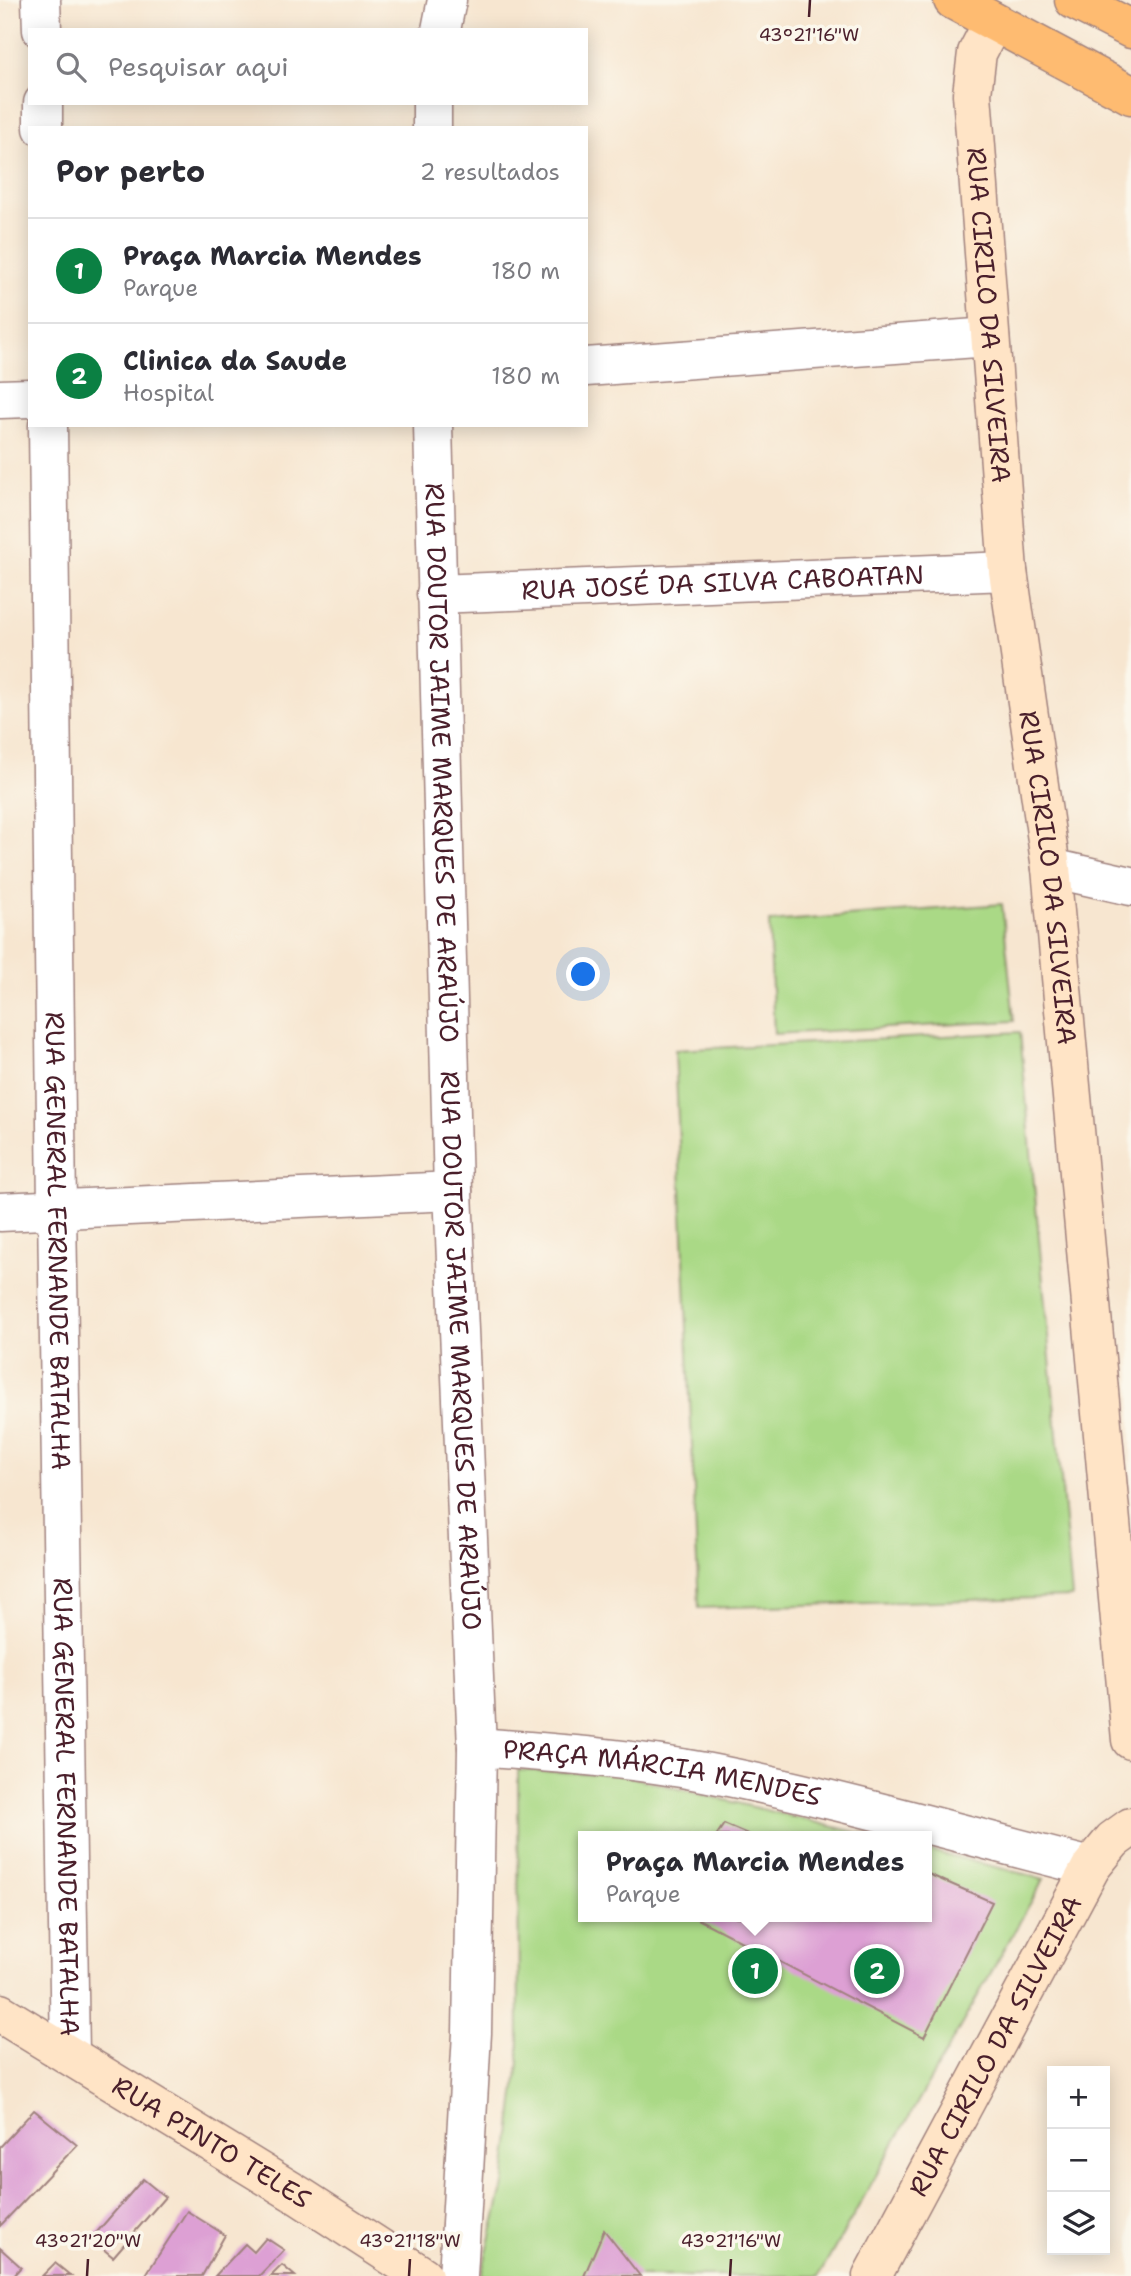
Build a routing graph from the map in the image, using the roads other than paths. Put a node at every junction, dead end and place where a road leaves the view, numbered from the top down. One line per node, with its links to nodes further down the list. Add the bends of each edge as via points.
1 (41, 0): 6 (street)
2 (447, 0): 7 (street)
3 (953, 0): 5 (main road)
4 (1074, 0): 8 (main road)
5 (993, 22): 9 (main road); 14 (street, RUA CIRILO DA SILVEIRA, via 977,53 972,94)
6 (42, 28)
7 (441, 28)
8 (1131, 29)
9 (1131, 95)
10 (43, 105): 12 (street)
11 (432, 105): 13 (street)
12 (43, 126)
13 (432, 126)
14 (990, 337): 15 (street); 20 (street, RUA CIRILO DA SILVEIRA)
15 (588, 367)
16 (28, 398): 17 (street)
17 (0, 399)
18 (48, 427): 25 (street, RUA GENERAL FERNANDE BATALHA)
19 (433, 427): 21 (street, RUA DOUTOR JAIME MARQUES DE ARAÚJO)
20 (1009, 571): 21 (street, RUA JOSÉ DA SILVA CABOATAN); 22 (street, RUA CIRILO DA SILVEIRA)
21 (436, 594): 24 (street, RUA DOUTOR JAIME MARQUES DE ARAÚJO)
22 (1051, 868): 23 (street); 27 (street, RUA CIRILO DA SILVEIRA)
23 (1131, 886)
24 (453, 1191): 25 (street); 28 (street, RUA DOUTOR JAIME MARQUES DE ARAÚJO)
25 (57, 1209): 26 (street); 32 (street, RUA GENERAL FERNANDE BATALHA)
26 (0, 1212)
27 (1131, 1740)
28 (477, 1747): 30 (street, PRAÇA MÁRCIA MENDES, via 601,1756 704,1772); 34 (street, RUA DOUTOR JAIME MARQUES DE ARAÚJO, via 472,2033)
29 (1131, 1826): 30 (street, RUA CIRILO DA SILVEIRA)
30 (1091, 1867): 35 (street, RUA CIRILO DA SILVEIRA)
31 (0, 2013): 32 (street, RUA PINTO TELES)
32 (70, 2055): 33 (street, RUA PINTO TELES)
33 (423, 2276)
34 (458, 2276)
35 (872, 2276)

